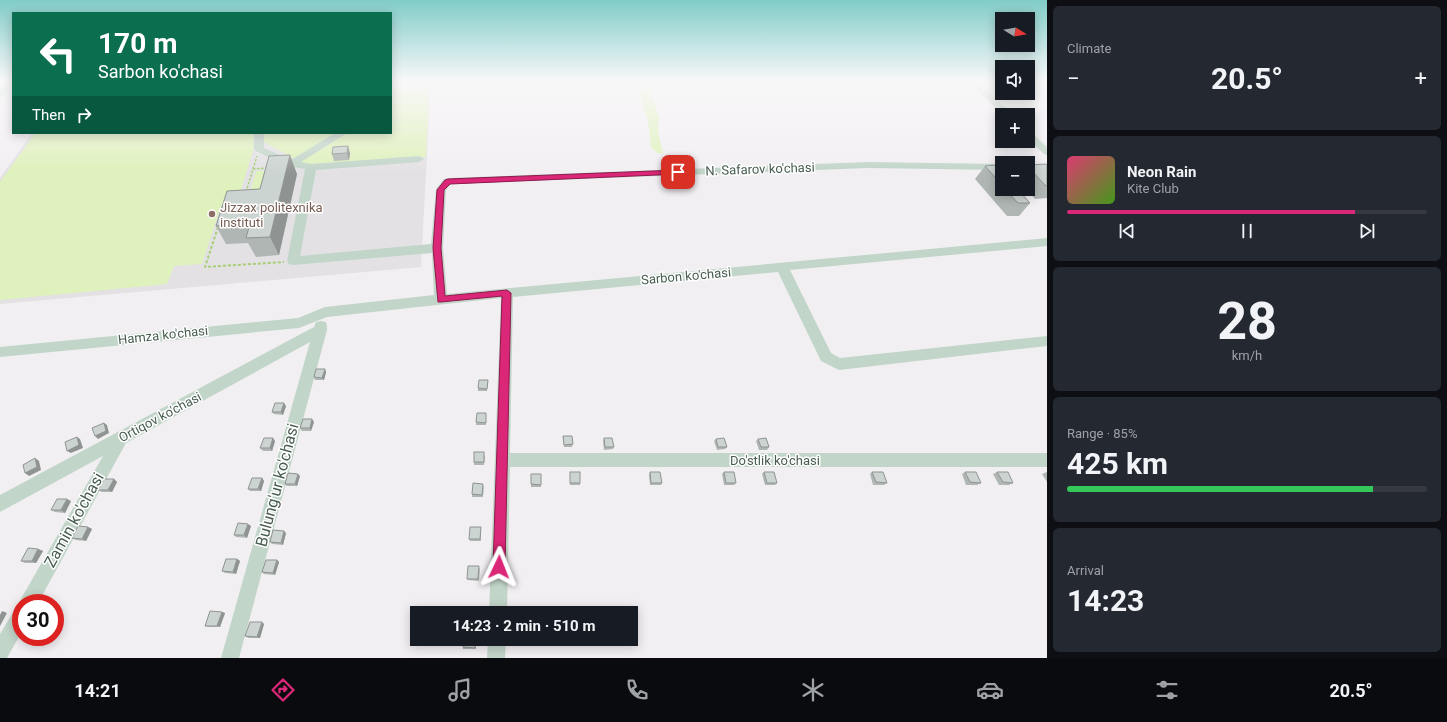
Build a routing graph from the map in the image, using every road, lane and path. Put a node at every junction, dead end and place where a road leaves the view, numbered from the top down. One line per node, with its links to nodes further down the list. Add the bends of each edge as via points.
1 (259, 134): 4 (street)
2 (340, 134): 7 (street)
3 (1035, 141): 5 (street)
4 (259, 150): 7 (street); 11 (path)
5 (1047, 152)
6 (419, 158): 8 (street)
7 (291, 164): 8 (street)
8 (311, 166): 16 (street)
9 (995, 167): 15 (street, N. Safarov ko'chasi, via 868,165 448,181 441,190)
10 (270, 168): 11 (path)
11 (253, 169): 12 (path)
12 (245, 195)
13 (219, 224): 16 (path, via 205,268)
14 (1047, 242): 17 (street, Sarbon ko'chasi)
15 (437, 248): 16 (street); 19 (street, N. Safarov ko'chasi)
16 (293, 261)
17 (782, 267): 18 (street, Sarbon ko'chasi); 22 (street, via 826,357 839,364)
18 (507, 293): 19 (street, Sarbon ko'chasi); 25 (street)
19 (441, 299): 20 (street, Sarbon ko'chasi)
20 (325, 312): 21 (street, Bulung'ur ko'chasi); 23 (street, Hamza ko'chasi, via 299,323)
21 (320, 330): 24 (street, Ortiqov ko'chasi); 33 (street, Bulung'ur ko'chasi)
22 (1047, 341)
23 (0, 352)
24 (121, 438): 27 (street, Ortiqov ko'chasi); 28 (street, Zamin ko'chasi)
25 (503, 460): 26 (street, Do'stlik ko'chasi); 29 (street)
26 (1047, 460)
27 (0, 504)
28 (33, 594)
29 (498, 606)
30 (12, 631): 32 (street)
31 (497, 646): 34 (street)
32 (0, 652)
33 (230, 658)
34 (496, 658)

